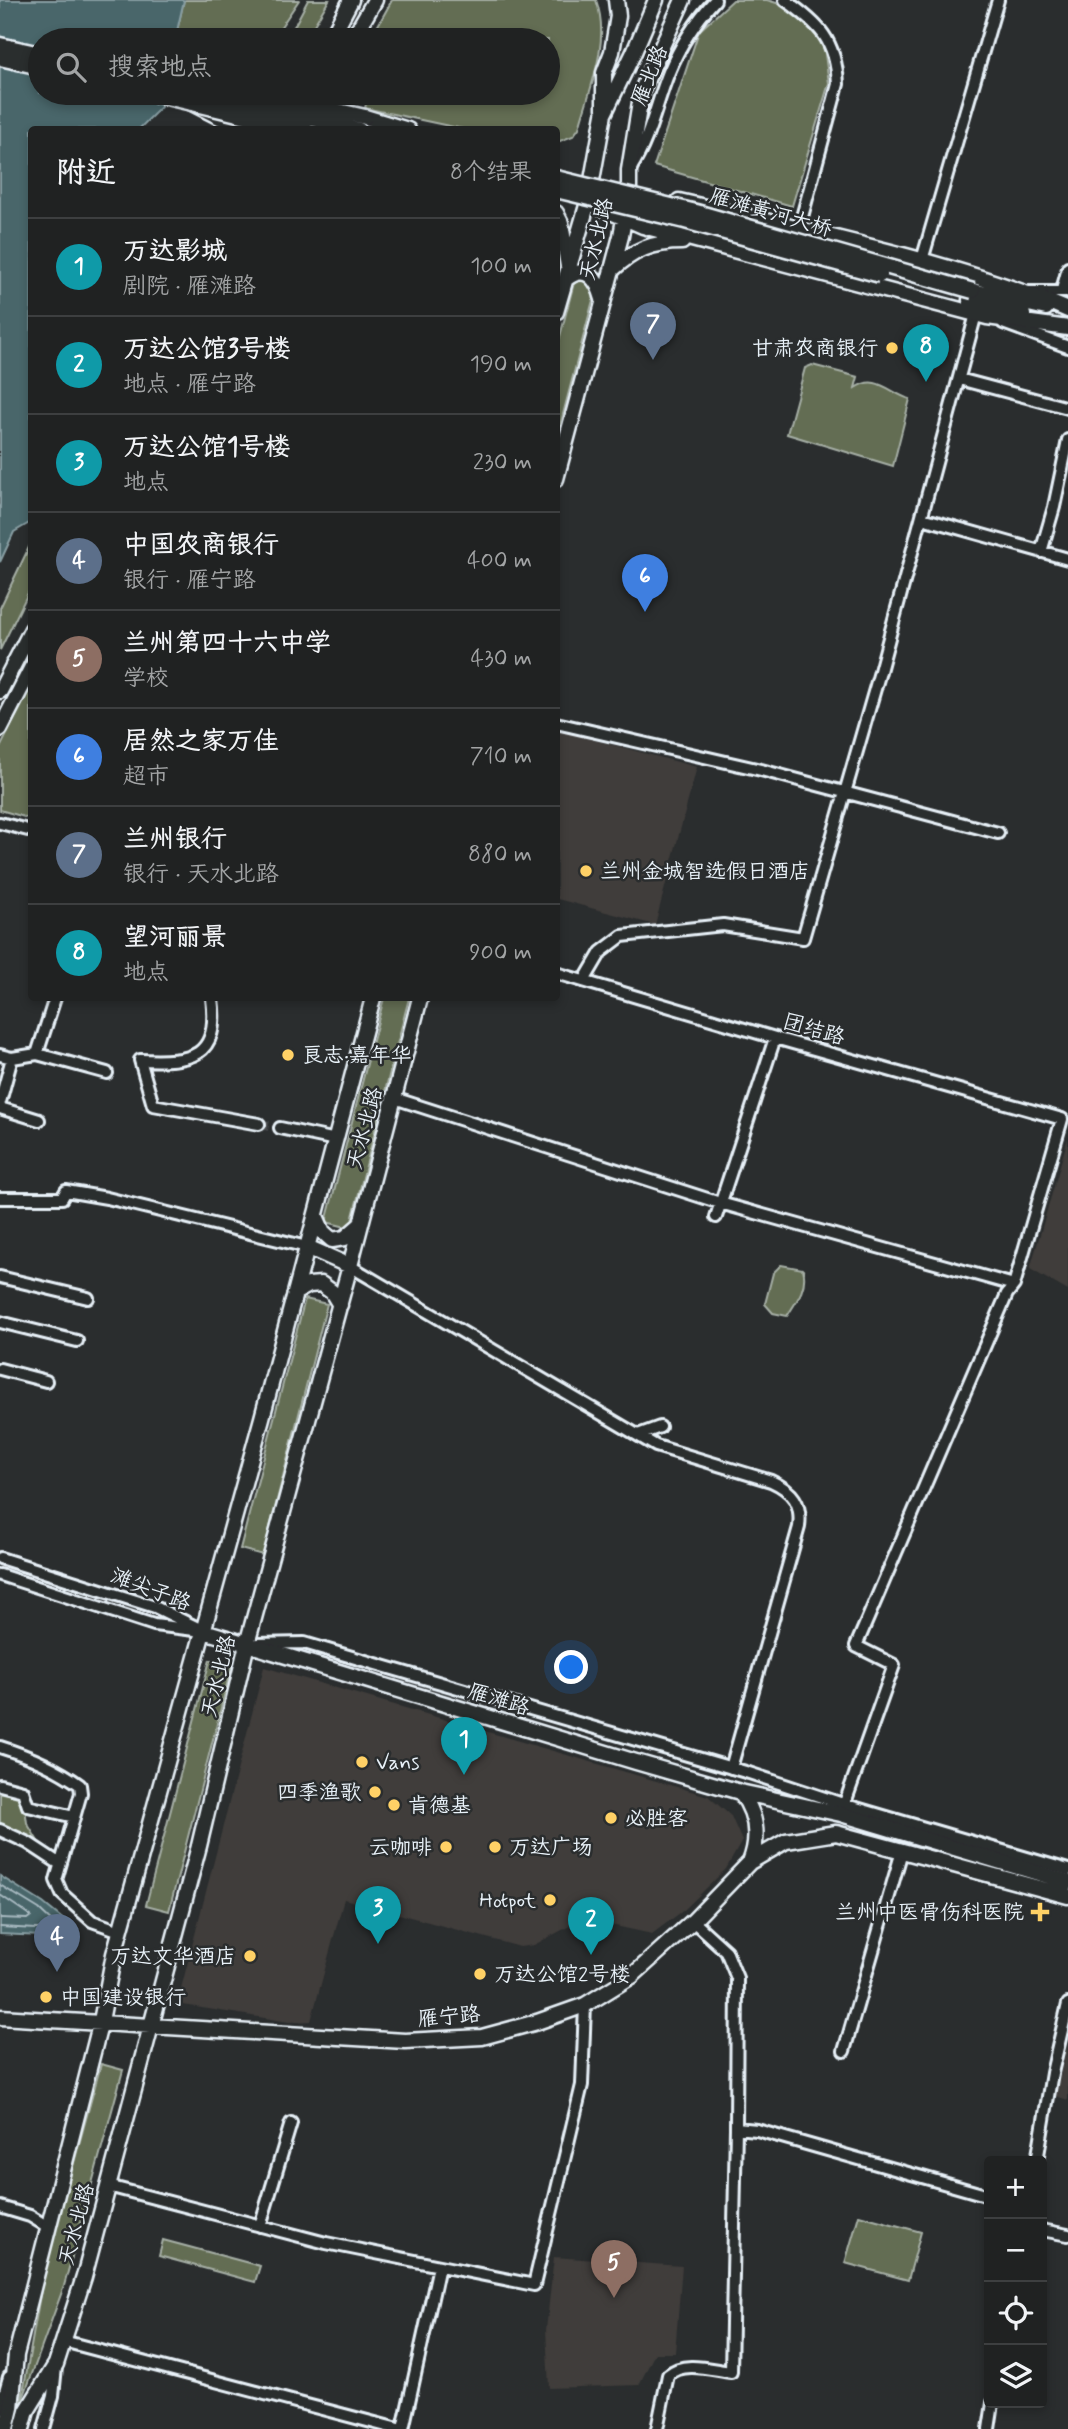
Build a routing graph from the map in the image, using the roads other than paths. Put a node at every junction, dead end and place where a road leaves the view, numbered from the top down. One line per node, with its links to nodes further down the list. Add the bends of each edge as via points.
1 (351, 0): 9 (main road)
2 (375, 0): 10 (main road)
3 (616, 0): 21 (main road, via 618,16 604,73)
4 (656, 0): 21 (main road, 天水北路)
5 (683, 0): 28 (main road, 天水北路, via 642,90)
6 (715, 0): 28 (street, 雁北路, via 691,27)
7 (785, 0): 38 (street, via 811,18 837,62 838,83)
8 (998, 0): 40 (street)
9 (336, 28)
10 (359, 28)
11 (0, 44): 12 (main road)
12 (28, 51)
13 (0, 58): 14 (main road)
14 (28, 64)
15 (196, 105): 23 (main road, bridge)
16 (200, 105): 25 (main road, bridge)
17 (268, 105): 22 (main road, bridge)
18 (298, 105): 24 (main road)
19 (301, 105): 22 (main road, bridge)
20 (320, 105): 26 (main road)
21 (604, 114): 31 (main road, 天水北路)
22 (362, 123): 27 (main road)
23 (237, 126)
24 (287, 126)
25 (289, 126)
26 (308, 126)
27 (382, 126)
28 (629, 170): 32 (main road, 天水北路)
29 (560, 173): 31 (main road)
30 (560, 179): 46 (main road, 雁滩黄河大桥, bridge, via 696,212)
31 (593, 181): 32 (main road); 35 (main road, 天水北路)
32 (629, 190): 36 (main road, 天水北路); 38 (main road)
33 (560, 193): 46 (main road, 雁滩黄河大桥, bridge)
34 (560, 193): 35 (main road)
35 (588, 202): 36 (main road); 43 (main road, 天水北路)
36 (623, 216): 39 (main road); 42 (main road, 天水北路)
37 (560, 221): 43 (main road)
38 (799, 228): 40 (main road)
39 (703, 242): 42 (main road, via 644,247); 50 (main road)
40 (922, 260): 45 (main road)
41 (1068, 268): 44 (street)
42 (611, 271): 48 (main road, 天水北路)
43 (568, 274): 47 (main road, 天水北路); 48 (main road, via 592,276)
44 (1065, 291): 45 (street)
45 (1027, 292): 49 (main road)
46 (971, 295): 49 (main road); 51 (main road)
47 (560, 299)
48 (604, 300): 56 (main road, 天水北路)
49 (1068, 312)
50 (982, 315): 51 (main road); 52 (street); 53 (street)
51 (1068, 328)
52 (1068, 347)
53 (959, 379): 54 (street); 57 (street)
54 (1068, 408)
55 (1068, 440): 58 (street)
56 (560, 464)
57 (922, 518): 58 (street); 65 (street)
58 (1041, 552): 59 (street)
59 (1068, 559)
60 (28, 637): 62 (main road)
61 (28, 675): 64 (main road)
62 (0, 691)
63 (560, 724): 65 (street)
64 (0, 729)
65 (844, 790): 68 (street); 70 (street, via 803,938 723,925 622,936 601,953)
66 (0, 823): 67 (street)
67 (28, 830)
68 (999, 833)
69 (560, 973): 70 (street, 团结路)
70 (584, 981): 75 (street, 团结路)
71 (54, 1001): 76 (street)
72 (212, 1001): 84 (street, via 208,1042 194,1056 178,1061 141,1060 153,1105)
73 (372, 1001): 86 (main road, 天水北路)
74 (419, 1001): 80 (main road, 天水北路)
75 (775, 1038): 88 (street); 95 (street, 团结路, via 1062,1119)
76 (37, 1054): 78 (street); 79 (street)
77 (0, 1055): 78 (street)
78 (12, 1058): 81 (street)
79 (107, 1073)
80 (394, 1098): 88 (street); 91 (main road, 天水北路)
81 (0, 1102)
82 (0, 1108): 83 (street)
83 (39, 1120)
84 (259, 1124)
85 (280, 1128): 86 (street)
86 (336, 1140): 89 (main road, 天水北路)
87 (0, 1198): 92 (street, via 62,1198 66,1191)
88 (720, 1203): 90 (street); 95 (street)
89 (316, 1216): 91 (main road, via 332,1240 345,1238); 92 (main road, 天水北路)
90 (716, 1217)
91 (360, 1225): 93 (main road, 天水北路)
92 (307, 1247): 93 (main road); 96 (main road, 天水北路)
93 (350, 1266): 98 (main road, 天水北路); 104 (street)
94 (0, 1277): 97 (street)
95 (1014, 1285): 113 (street, via 856,1646 894,1665)
96 (296, 1292): 98 (main road, via 321,1284); 107 (main road, 天水北路)
97 (88, 1298)
98 (340, 1305): 108 (main road, 天水北路)
99 (0, 1322): 100 (street)
100 (77, 1341)
101 (0, 1369): 102 (street)
102 (46, 1381)
103 (660, 1427): 104 (street)
104 (638, 1435): 110 (street, via 656,1446 783,1486 798,1502 799,1527)
105 (0, 1558): 107 (street, 滩尖子路, via 155,1607)
106 (0, 1575): 107 (street, 滩尖子路, via 154,1625)
107 (205, 1631): 108 (main road, 雁滩路); 123 (main road, 天水北路)
108 (247, 1644): 110 (street, via 304,1643); 112 (main road, 雁滩路); 128 (main road, 天水北路)
109 (0, 1747): 114 (street, via 29,1756 80,1786)
110 (731, 1768): 113 (street)
111 (0, 1785): 114 (street, via 23,1791 28,1806)
112 (740, 1792): 113 (main road, 雁滩路); 117 (main road, via 756,1825)
113 (844, 1810): 119 (street); 120 (main road, 雁滩路)
114 (74, 1817): 118 (street)
115 (0, 1830): 118 (street)
116 (902, 1851): 117 (main road, 雁宁路, via 836,1833 786,1841); 121 (main road); 129 (street)
117 (750, 1862): 122 (main road, 雁宁路)
118 (61, 1864): 123 (street, via 56,1880 62,1894 92,1921)
119 (1068, 1870)
120 (1068, 1882)
121 (1068, 1896)
122 (694, 1921): 125 (main road, 雁宁路, via 632,1976); 131 (street, via 726,1951 737,1978)
123 (121, 1931): 127 (main road, 天水北路)
124 (1068, 2004): 132 (street)
125 (585, 2005): 128 (main road, 雁宁路, via 482,2036 405,2041); 140 (street, via 582,2085 534,2285)
126 (0, 2017): 127 (main road, 雁宁路)
127 (101, 2021): 128 (main road, 雁宁路); 137 (main road, 天水北路)
128 (151, 2026): 133 (main road, 天水北路)
129 (844, 2051)
130 (291, 2123): 136 (street)
131 (736, 2128): 134 (street, via 757,2130); 150 (street, via 732,2372 674,2370 668,2375)
132 (1038, 2156)
133 (108, 2186): 136 (street); 141 (main road, 天水北路)
134 (984, 2195)
135 (0, 2207): 137 (street)
136 (260, 2226): 140 (street)
137 (48, 2227): 142 (main road, 天水北路)
138 (1047, 2231): 139 (street)
139 (1068, 2235)
140 (439, 2266): 149 (street)
141 (62, 2341): 143 (main road, 天水北路); 149 (street)
142 (16, 2355): 145 (street); 146 (main road, 天水北路)
143 (56, 2364): 147 (main road, 天水北路, via 27,2411); 148 (street)
144 (992, 2408): 151 (street)
145 (0, 2409)
146 (6, 2429)
147 (22, 2429)
148 (44, 2429)
149 (401, 2429)
150 (657, 2429)
151 (989, 2429)

